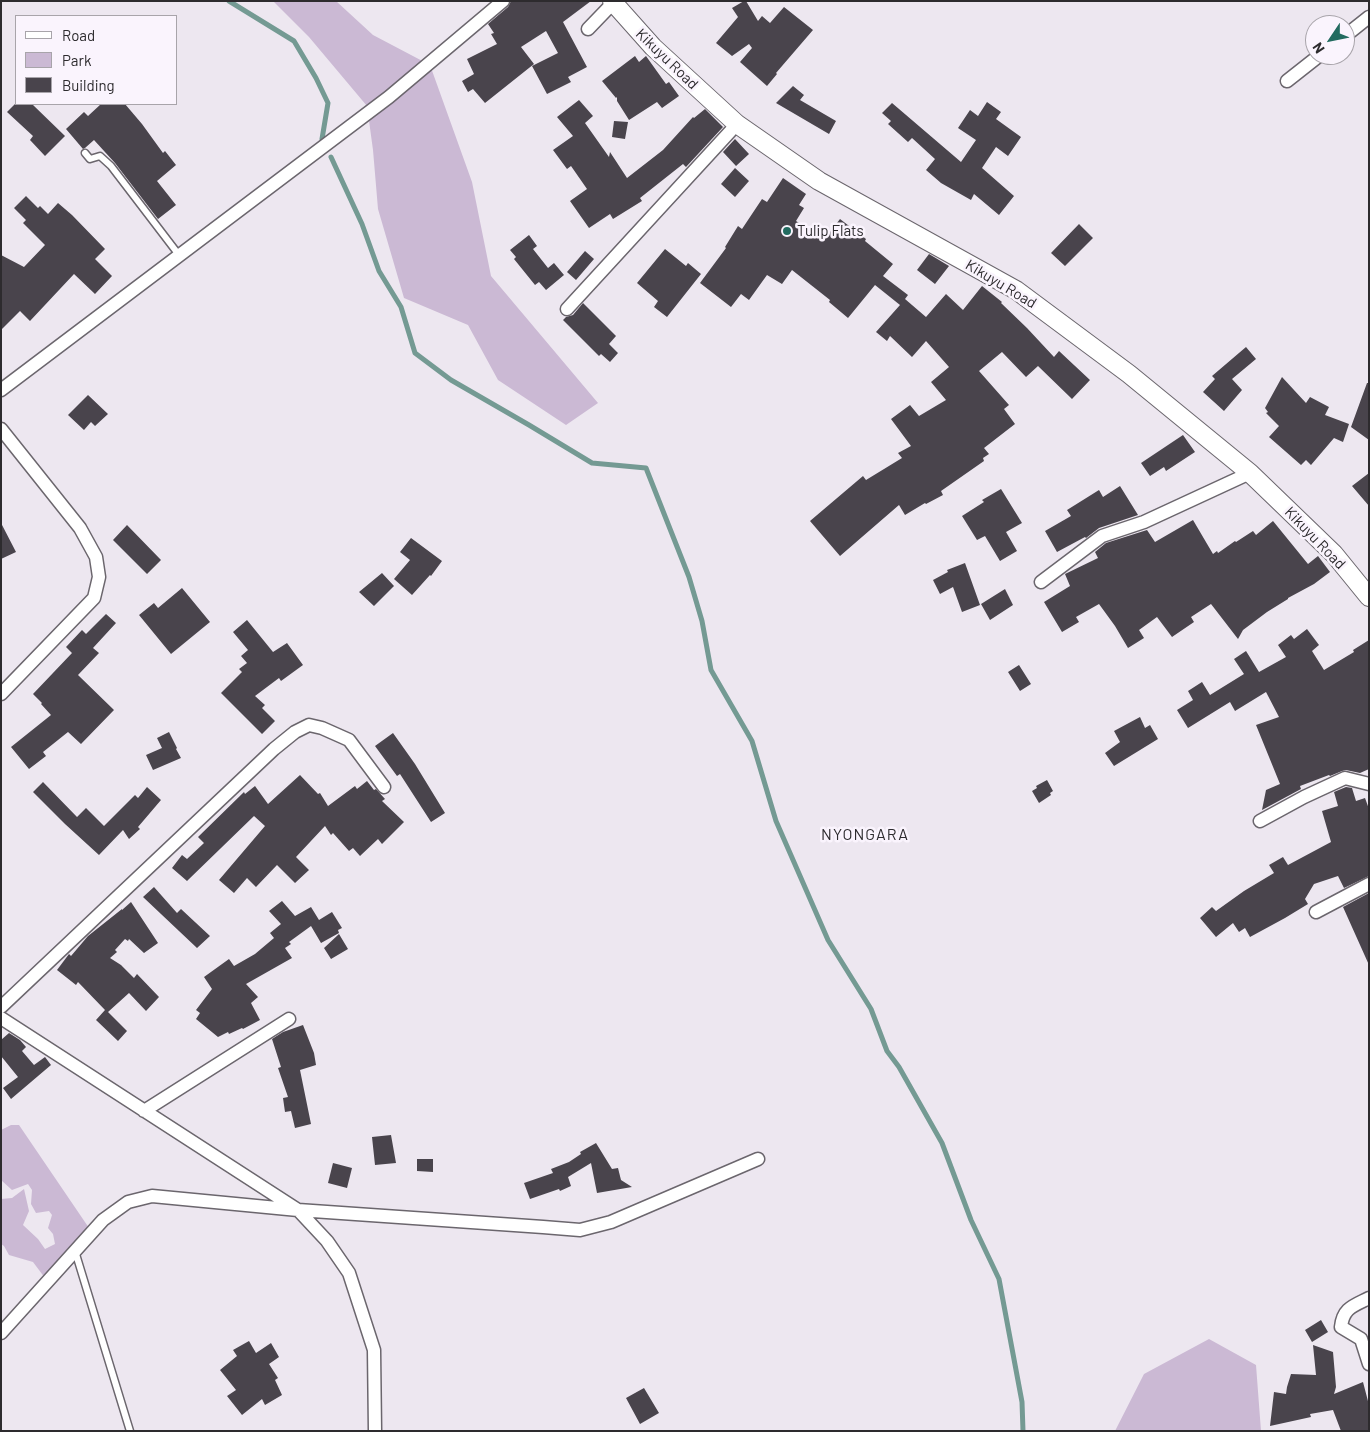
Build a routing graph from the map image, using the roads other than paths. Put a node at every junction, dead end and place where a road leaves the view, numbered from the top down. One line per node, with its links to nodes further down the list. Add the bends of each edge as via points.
1 (503, 1): 10 (street, via 389,97)
2 (612, 2): 5 (street); 8 (main road, Kikuyu Road, via 653,47)
3 (1369, 18): 4 (street)
4 (1355, 28)
5 (588, 29)
6 (1307, 65): 7 (street)
7 (1287, 81)
8 (736, 124): 11 (street); 14 (main road, Kikuyu Road, via 819,182 1016,290 1129,374)
9 (84, 153): 10 (lane, via 90,159 100,156 111,166)
10 (179, 255): 12 (street)
11 (567, 309)
12 (1, 390)
13 (1, 429): 17 (street, via 80,528 96,557 99,577 94,598)
14 (1250, 473): 15 (street, via 1144,522 1102,536); 16 (main road, Kikuyu Road, via 1334,554)
15 (1041, 582)
16 (1369, 597)
17 (1, 694)
18 (1369, 784): 20 (street, via 1345,778)
19 (384, 788): 23 (street, via 350,740 309,725 295,732)
20 (1260, 821)
21 (1369, 884): 22 (street)
22 (1316, 912)
23 (1, 1007)
24 (1, 1018): 26 (street)
25 (289, 1019): 26 (street)
26 (144, 1111): 28 (street)
27 (758, 1159): 28 (street, via 611,1222 580,1230)
28 (298, 1210): 29 (street, via 152,1196 121,1206 102,1220); 34 (street, via 327,1241 349,1274 374,1350)
29 (75, 1251): 31 (street); 33 (lane)
30 (1369, 1298): 32 (street, via 1350,1307 1342,1317 1341,1327 1361,1339)
31 (1, 1333)
32 (1369, 1364)
33 (130, 1431)
34 (375, 1431)

